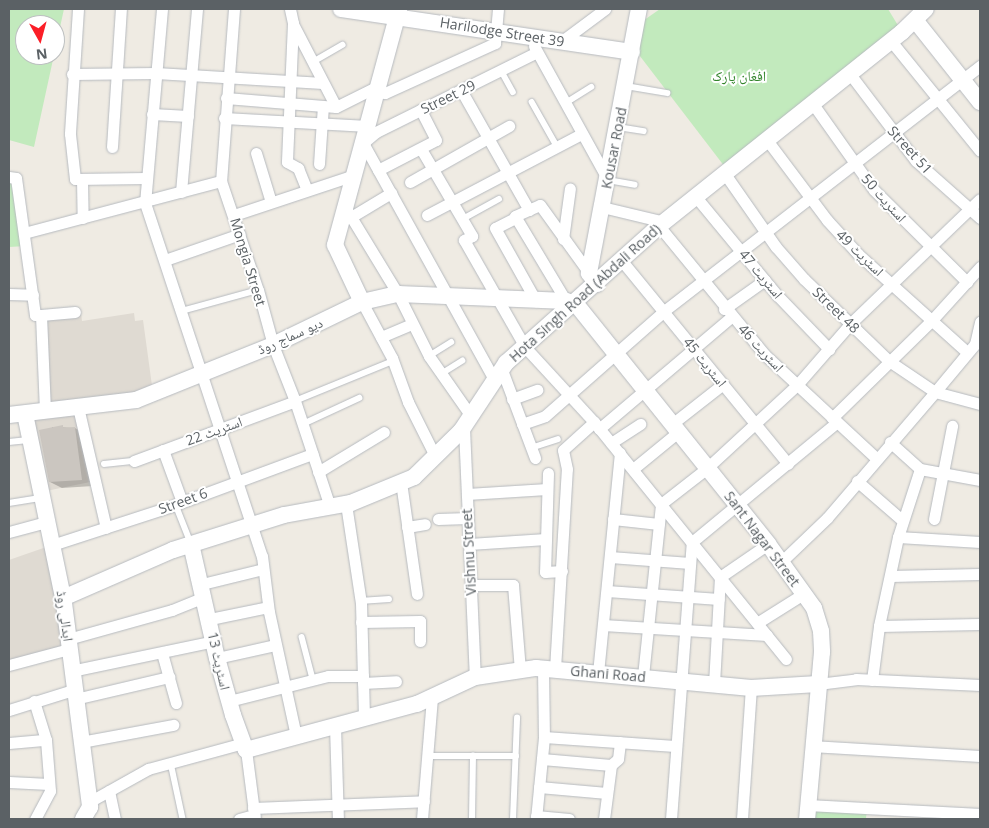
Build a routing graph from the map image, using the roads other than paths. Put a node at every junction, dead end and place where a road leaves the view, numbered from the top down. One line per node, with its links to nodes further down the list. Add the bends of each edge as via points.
1 (78, 9): 25 (street)
2 (121, 9): 26 (street)
3 (162, 9): 24 (street)
4 (197, 9): 28 (street)
5 (234, 9): 29 (street, Mongia Street)
6 (290, 9): 13 (street)
7 (341, 9): 11 (street, Harilodge Street 39)
8 (498, 9): 14 (street)
9 (605, 9): 16 (street)
10 (640, 9): 19 (street, Kousar Road)
11 (397, 12): 14 (street, Harilodge Street 39); 35 (street)
12 (921, 14): 17 (street, Hota Singh Road (Abdali Road)); 30 (street)
13 (293, 23): 21 (street); 31 (street)
14 (497, 32): 15 (street, Harilodge Street 39); 35 (street, via 495,43 385,93)
15 (532, 36): 16 (street, Harilodge Street 39); 20 (street)
16 (562, 41): 19 (street, Harilodge Street 39)
17 (890, 41): 27 (street, Hota Singh Road (Abdali Road)); 40 (street)
18 (343, 45): 21 (lane)
19 (632, 52): 33 (street, Kousar Road)
20 (535, 53): 23 (street, Street 29); 44 (street)
21 (312, 62): 32 (street)
22 (980, 66): 30 (street)
23 (501, 70): 36 (street, Street 29); 37 (lane)
24 (156, 73): 26 (street); 28 (street); 49 (street)
25 (72, 74): 26 (street); 77 (street, via 70,134)
26 (117, 74): 64 (street)
27 (850, 74): 45 (street, Hota Singh Road (Abdali Road)); 58 (street, Street 51)
28 (191, 76): 29 (street); 50 (street)
29 (228, 78): 31 (street); 39 (street, Mongia Street)
30 (963, 79): 40 (street); 42 (street)
31 (290, 81): 32 (street); 43 (street)
32 (324, 83): 47 (street)
33 (626, 86): 38 (lane); 56 (street, Kousar Road)
34 (591, 87): 44 (lane)
35 (379, 88): 47 (street); 54 (street)
36 (461, 90): 48 (street, Street 29); 60 (street)
37 (513, 92)
38 (667, 93)
39 (226, 98): 43 (street); 51 (street, Mongia Street)
40 (938, 98): 58 (street); 66 (street)
41 (532, 102): 63 (lane)
42 (980, 102)
43 (289, 103): 46 (street); 52 (street)
44 (564, 104): 59 (street)
45 (812, 104): 61 (street, Hota Singh Road (Abdali Road)); 69 (street, اسٹریٹ 50)
46 (323, 106): 47 (street); 53 (street)
47 (336, 106)
48 (421, 110): 62 (street, Street 29, via 376,132); 65 (street, via 436,140)
49 (152, 114): 50 (street); 76 (street)
50 (188, 116): 84 (street)
51 (224, 118): 52 (street); 79 (street, Mongia Street)
52 (289, 122): 53 (street); 83 (street, via 287,162 298,168)
53 (322, 124): 54 (street); 68 (street)
54 (368, 126): 62 (street)
55 (509, 126): 60 (street)
56 (618, 127): 57 (lane); 78 (street, Kousar Road)
57 (644, 132)
58 (894, 133): 69 (street); 94 (street, Street 51, via 916,161)
59 (581, 134): 63 (street); 78 (street)
60 (489, 138): 70 (street); 72 (street)
61 (767, 140): 73 (street, Hota Singh Road (Abdali Road)); 87 (street, اسٹریٹ 49)
62 (363, 143): 71 (street); 74 (street)
63 (557, 146): 72 (street)
64 (112, 147)
65 (421, 149): 70 (street); 71 (street)
66 (980, 151)
67 (256, 153): 90 (street)
68 (319, 164)
69 (854, 164): 87 (street); 108 (street, اسٹریٹ 50, via 874,190)
70 (433, 169): 80 (street); 91 (street)
71 (378, 170): 85 (street)
72 (508, 172): 91 (street); 95 (street)
73 (725, 174): 86 (street, Hota Singh Road (Abdali Road)); 104 (street, Street 48)
74 (354, 175): 83 (street); 96 (street)
75 (9, 176): 105 (street, via 16,178)
76 (146, 178): 77 (street); 92 (street)
77 (78, 179): 99 (street)
78 (608, 180): 81 (lane); 93 (street, Kousar Road)
79 (222, 181): 84 (street); 97 (street, Mongia Street)
80 (410, 182)
81 (635, 185)
82 (570, 188): 107 (street)
83 (307, 190): 90 (street)
84 (181, 192): 92 (street)
85 (391, 193): 96 (street); 122 (street)
86 (696, 197): 103 (street, Hota Singh Road (Abdali Road)); 109 (street, اسٹریٹ 47)
87 (810, 198): 104 (street); 117 (street, اسٹریٹ 49, via 827,220)
88 (499, 199): 102 (lane)
89 (980, 199): 94 (street)
90 (271, 202): 97 (street)
91 (452, 202): 98 (street); 102 (street)
92 (145, 203): 99 (street); 110 (street)
93 (602, 207): 103 (street); 113 (street, Kousar Road)
94 (970, 209): 101 (street, Street 51); 108 (street)
95 (529, 210): 100 (street); 107 (street, via 540,206)
96 (348, 212): 120 (street); 125 (street, via 335,245)
97 (234, 215): 106 (street, Mongia Street)
98 (427, 215)
99 (83, 218): 105 (street)
100 (515, 218): 124 (street, via 495,228); 126 (street)
101 (980, 218)
102 (462, 219): 123 (street, via 472,236 464,240)
103 (662, 224): 111 (street, Hota Singh Road (Abdali Road)); 115 (street, اسٹریٹ 46)
104 (766, 232): 109 (street); 135 (street, Street 48, via 804,280)
105 (24, 233): 121 (street)
106 (240, 234): 110 (street); 118 (street, Mongia Street)
107 (563, 239): 113 (street)
108 (932, 248): 116 (street, اسٹریٹ 50); 117 (street)
109 (742, 251): 114 (street, اسٹریٹ 47); 115 (street)
110 (165, 260): 127 (street)
111 (622, 261): 113 (street, Hota Singh Road (Abdali Road)); 129 (street, اسٹریٹ 45)
112 (980, 267): 116 (street)
113 (593, 279): 126 (street, Hota Singh Road (Abdali Road))
114 (765, 280): 130 (street); 142 (street, اسٹریٹ 47)
115 (703, 282): 129 (street); 130 (street, اسٹریٹ 46)
116 (967, 282): 132 (street)
117 (893, 285): 132 (street, اسٹریٹ 49); 135 (street)
118 (258, 290): 127 (lane); 138 (street, Mongia Street)
119 (9, 294): 121 (street)
120 (398, 294): 122 (street, دیو سماج روڈ); 125 (street, دیو سماج روڈ); 134 (street)
121 (33, 295): 131 (street, via 35,315)
122 (450, 296): 123 (street, دیو سماج روڈ); 150 (street)
123 (495, 297): 124 (street, دیو سماج روڈ); 139 (street)
124 (536, 301): 126 (street, دیو سماج روڈ)
125 (362, 302): 136 (street); 138 (street, دیو سماج روڈ)
126 (571, 302): 139 (street, Hota Singh Road (Abdali Road)); 143 (street, Sant Nagar Street)
127 (182, 311): 148 (street)
128 (75, 312): 131 (street)
129 (664, 312): 141 (street, اسٹریٹ 45); 143 (street)
130 (728, 313): 141 (street); 152 (street, اسٹریٹ 46)
131 (42, 314): 162 (street)
132 (932, 320): 140 (street, اسٹریٹ 49); 145 (street)
133 (980, 322): 140 (street)
134 (412, 324): 136 (street); 144 (street)
135 (850, 324): 142 (street); 145 (street, Street 48)
136 (381, 337): 147 (street)
137 (451, 342): 144 (lane)
138 (272, 345): 148 (street, دیو سماج روڈ); 159 (street, Mongia Street)
139 (525, 347): 150 (street, Hota Singh Road (Abdali Road)); 156 (street)
140 (974, 347): 155 (street)
141 (695, 349): 151 (street, اسٹریٹ 45); 154 (street)
142 (829, 349): 152 (street)
143 (615, 353): 154 (street, Sant Nagar Street); 156 (street)
144 (429, 356): 149 (street)
145 (889, 360): 155 (street, Street 48); 164 (street)
146 (462, 361): 149 (lane)
147 (393, 362): 159 (lane); 184 (street, via 408,402)
148 (199, 373): 161 (street, دیو سماج روڈ, via 136,400); 173 (street)
149 (442, 374): 165 (street)
150 (498, 376): 158 (street); 165 (street, Hota Singh Road (Abdali Road))
151 (723, 384): 169 (street, اسٹریٹ 45); 172 (street)
152 (797, 385): 164 (street, اسٹریٹ 46); 169 (street)
153 (537, 390): 158 (street)
154 (645, 391): 170 (street); 172 (street, Sant Nagar Street)
155 (935, 392): 160 (street, Street 48); 178 (street)
156 (570, 393): 167 (street, via 545,416); 170 (street)
157 (359, 398): 166 (lane)
158 (512, 399): 167 (street)
159 (295, 401): 166 (street, Mongia Street); 173 (street, اسٹریٹ 22)
160 (980, 404)
161 (78, 407): 162 (street, دیو سماج روڈ); 217 (street)
162 (45, 411): 163 (street, دیو سماج روڈ)
163 (17, 414): 175 (street, ابدالی روڈ)
164 (834, 420): 185 (street, اسٹریٹ 46); 188 (street)
165 (467, 422): 184 (street, Hota Singh Road (Abdali Road)); 200 (street, Vishnu Street)
166 (303, 424): 183 (street, Mongia Street)
167 (522, 424): 181 (street)
168 (640, 424): 179 (street)
169 (756, 424): 188 (street, اسٹریٹ 45); 189 (street)
170 (597, 425): 179 (street); 232 (street, via 563,450 567,469)
171 (952, 426): 194 (street)
172 (675, 428): 189 (street, Sant Nagar Street); 190 (street)
173 (218, 430): 180 (street, اسٹریٹ 22); 196 (street)
174 (384, 432): 192 (street)
175 (30, 439): 177 (lane); 201 (street, ابدالی روڈ)
176 (558, 439): 181 (lane)
177 (9, 442)
178 (890, 442): 185 (street); 191 (street)
179 (611, 443): 182 (street)
180 (163, 450): 186 (street, اسٹریٹ 22); 203 (street)
181 (533, 453)
182 (620, 453): 190 (street); 209 (street)
183 (312, 454): 192 (street, Mongia Street); 196 (street, Street 6)
184 (435, 456): 198 (street, Hota Singh Road (Abdali Road), via 414,477)
185 (876, 458): 197 (street)
186 (134, 461): 187 (lane)
187 (104, 464)
188 (788, 464): 206 (street)
189 (707, 468): 204 (street); 206 (street, Sant Nagar Street)
190 (632, 469): 204 (street)
191 (920, 469): 194 (street); 211 (street)
192 (318, 472): 205 (street, Mongia Street)
193 (548, 473): 199 (street)
194 (942, 473): 195 (street); 210 (street)
195 (980, 480)
196 (237, 481): 203 (street, Street 6); 215 (street)
197 (857, 481): 211 (street); 229 (street, via 827,518)
198 (401, 482): 205 (street, Hota Singh Road (Abdali Road)); 216 (street)
199 (547, 489): 200 (street); 220 (street)
200 (467, 494): 207 (street, Vishnu Street)
201 (42, 497): 202 (lane); 212 (street, ابدالی روڈ)
202 (9, 503)
203 (179, 503): 217 (street, Street 6); 223 (lane, اسٹریٹ 13)
204 (661, 504): 214 (street); 221 (street)
205 (338, 505): 215 (street, Hota Singh Road (Abdali Road), via 284,514); 246 (street, Mongia Street)
206 (738, 506): 221 (street); 225 (street, Sant Nagar Street)
207 (468, 518): 208 (street); 224 (street, Vishnu Street)
208 (438, 519)
209 (614, 519): 214 (street); 227 (street)
210 (934, 519)
211 (902, 520): 219 (street)
212 (47, 522): 218 (street); 226 (street, ابدالی روڈ)
213 (425, 524): 216 (street)
214 (659, 524): 228 (street)
215 (252, 525): 223 (street, Hota Singh Road (Abdali Road)); 231 (street)
216 (407, 527): 239 (street)
217 (106, 528): 226 (street, Street 6)
218 (9, 532)
219 (898, 537): 222 (street); 234 (street)
220 (546, 539): 224 (street); 232 (street, via 545,572)
221 (692, 542): 230 (street); 235 (street)
222 (980, 542)
223 (191, 544): 237 (street, اسٹریٹ 13); 243 (street, Hota Singh Road (Abdali Road))
224 (469, 544): 236 (street, Vishnu Street)
225 (768, 544): 229 (street, Sant Nagar Street); 235 (street)
226 (52, 545): 243 (street, ابدالی روڈ)
227 (610, 557): 228 (street); 238 (street)
228 (655, 561): 230 (street); 240 (street)
229 (781, 562): 241 (street, Sant Nagar Street)
230 (690, 563): 242 (street)
231 (263, 569): 237 (street); 247 (street)
232 (562, 571): 267 (street)
233 (980, 574): 234 (street)
234 (890, 576): 253 (street)
235 (720, 577): 245 (street); 250 (street)
236 (471, 586): 268 (street, via 513,585); 273 (street, Vishnu Street)
237 (203, 590): 248 (street, اسٹریٹ 13); 261 (street, via 172,610)
238 (607, 591): 240 (street); 252 (street)
239 (417, 594)
240 (651, 594): 242 (street); 254 (street)
241 (804, 594): 250 (street); 280 (street, Sant Nagar Street, via 814,608 822,631)
242 (686, 597): 245 (street); 255 (street)
243 (63, 598): 261 (street, ابدالی روڈ)
244 (389, 599): 246 (lane)
245 (719, 599): 256 (street)
246 (360, 600): 249 (street, Mongia Street)
247 (268, 606): 248 (street); 262 (street)
248 (210, 620): 260 (street, اسٹریٹ 13)
249 (361, 622): 259 (street, via 420,621); 275 (street, Mongia Street)
250 (757, 623): 257 (street)
251 (980, 624): 253 (street)
252 (604, 625): 254 (street); 270 (street)
253 (880, 626): 277 (street)
254 (648, 628): 255 (street); 271 (street)
255 (683, 630): 256 (street); 276 (street)
256 (717, 633): 257 (street); 279 (street)
257 (767, 635): 265 (street)
258 (302, 637): 274 (lane)
259 (420, 641)
260 (214, 642): 263 (street); 264 (street, اسٹریٹ 13)
261 (69, 644): 266 (street); 269 (street, ابدالی روڈ)
262 (275, 645): 264 (street); 282 (street)
263 (162, 652): 269 (street); 272 (street)
264 (217, 658): 287 (street, اسٹریٹ 13)
265 (786, 659)
266 (9, 665)
267 (549, 669): 268 (street, Ghani Road); 270 (street, Ghani Road); 295 (street)
268 (520, 670): 273 (street, Ghani Road)
269 (71, 671): 284 (street, ابدالی روڈ)
270 (598, 673): 271 (street, Ghani Road)
271 (643, 676): 276 (street, Ghani Road)
272 (169, 677): 284 (street); 288 (street)
273 (475, 677): 285 (street, Ghani Road)
274 (313, 679): 275 (street, via 328,676); 282 (street)
275 (363, 680): 278 (street); 290 (street, Mongia Street)
276 (679, 680): 279 (street, Ghani Road); 301 (street)
277 (872, 680): 280 (street, Ghani Road); 281 (street, Ghani Road)
278 (396, 681)
279 (714, 684): 283 (street, Ghani Road)
280 (818, 684): 283 (street, Ghani Road); 302 (street, Sant Nagar Street)
281 (980, 685)
282 (283, 686): 287 (street); 294 (street)
283 (751, 688): 335 (street)
284 (74, 695): 286 (street); 297 (street, ابدالی روڈ)
285 (432, 697): 290 (street, Ghani Road); 303 (street)
286 (34, 701): 289 (street); 296 (street)
287 (229, 701): 300 (street, اسٹریٹ 13)
288 (176, 703)
289 (9, 710)
290 (364, 718): 293 (street, Ghani Road)
291 (517, 718): 305 (lane)
292 (173, 724): 297 (street)
293 (335, 726): 294 (street, Ghani Road); 317 (street)
294 (296, 736): 300 (street, Ghani Road)
295 (544, 737): 298 (street); 307 (street)
296 (46, 740): 299 (street); 311 (street)
297 (81, 742): 316 (street, ابدالی روڈ)
298 (620, 742): 301 (street); 309 (street, via 618,759)
299 (9, 743)
300 (245, 746): 308 (street); 319 (street, اسٹریٹ 13)
301 (675, 746): 334 (street)
302 (812, 746): 306 (street); 318 (street, Sant Nagar Street)
303 (428, 756): 304 (lane); 315 (street)
304 (473, 756): 305 (lane); 330 (lane)
305 (516, 756): 331 (lane)
306 (980, 756)
307 (542, 759): 309 (street); 312 (street)
308 (171, 763): 313 (street, via 148,770); 326 (lane)
309 (611, 765): 314 (street)
310 (9, 782): 311 (street)
311 (49, 784): 323 (street, via 50,791)
312 (538, 787): 314 (street); 322 (street)
313 (109, 791): 316 (street); 325 (street)
314 (607, 793): 333 (street)
315 (424, 801): 317 (street); 329 (street)
316 (89, 802): 324 (street, ابدالی روڈ)
317 (338, 804): 319 (street); 328 (street)
318 (807, 812): 320 (street)
319 (254, 814): 327 (street)
320 (867, 814): 321 (street)
321 (980, 814)
322 (536, 818): 332 (street)
323 (35, 819)
324 (83, 819)
325 (115, 819)
326 (183, 819)
327 (239, 819)
328 (338, 819)
329 (422, 819)
330 (472, 819)
331 (513, 819)
332 (569, 819)
333 (604, 819)
334 (671, 819)
335 (742, 819)

